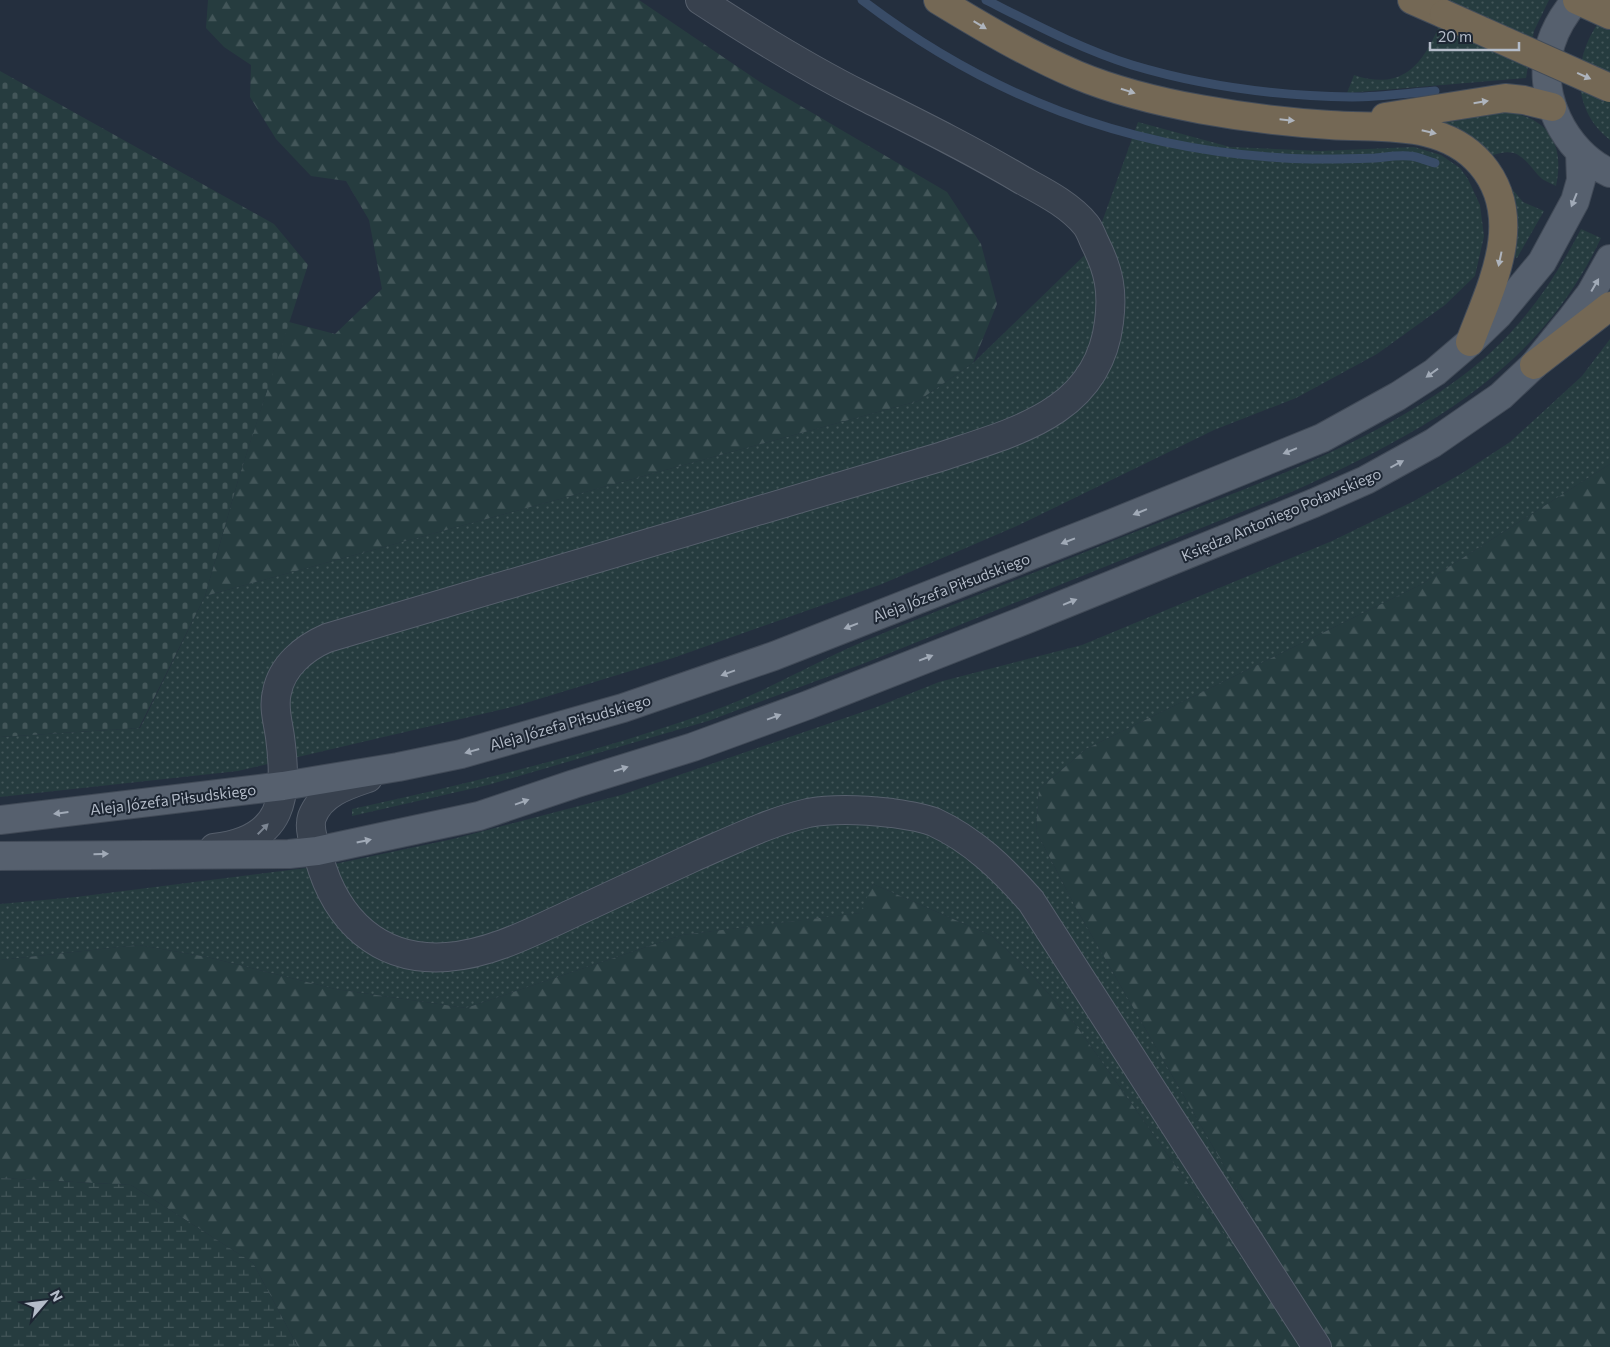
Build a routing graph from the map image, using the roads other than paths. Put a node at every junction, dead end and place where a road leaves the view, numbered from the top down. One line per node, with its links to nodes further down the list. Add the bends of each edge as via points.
1 (700, 0): 16 (street, via 862,95 982,156 1058,200 1086,226 1107,267 1110,293 1108,333 1088,382 1066,404 1046,417 1024,428 940,457 327,638 310,646 292,663 277,691)
2 (938, 0): 8 (highway, one-way to 8, via 1012,45 1079,76 1140,95 1230,114)
3 (1412, 0): 6 (highway, one-way to 6, bridge)
4 (1576, 0): 5 (highway); 7 (main road, via 1563,16 1551,45 1547,76)
5 (1610, 15)
6 (1610, 88)
7 (1552, 107): 8 (highway, one-way to 7, via 1505,98); 9 (main road, via 1563,131)
8 (1329, 125): 13 (highway, one-way to 13, via 1432,132 1469,152 1489,176 1499,198 1505,227 1500,261)
9 (1580, 152): 10 (main road); 13 (main road, one-way to 13, via 1580,180 1575,201 1549,249 1523,288)
10 (1610, 174)
11 (1610, 259): 14 (main road, Księdza Antoniego Poławskiego, one-way to 11, via 1591,293)
12 (1610, 306): 14 (highway)
13 (1470, 342): 15 (main road, Aleja Józefa Piłsudskiego, one-way to 15, via 1435,372 1322,438 1113,523 689,687 470,751)
14 (1534, 365): 18 (main road, Księdza Antoniego Poławskiego, one-way to 14, via 479,816 693,747 1025,620 1366,480 1469,420)
15 (398, 767): 16 (main road, Aleja Józefa Piłsudskiego); 18 (street, via 338,789 323,801 312,817 312,836)
16 (283, 786): 17 (main road, Aleja Józefa Piłsudskiego, one-way to 17); 19 (street, one-way to 16, via 237,846 250,841 273,818 280,804)
17 (0, 820)
18 (317, 851): 19 (main road, via 288,854); 21 (street, via 326,883 338,906 360,930 385,947 417,957 447,957 483,951 544,927 722,845 810,813 878,811 931,821 987,856 1031,901)
19 (168, 853): 20 (main road, one-way to 19)
20 (0, 856)
21 (1317, 1347)

